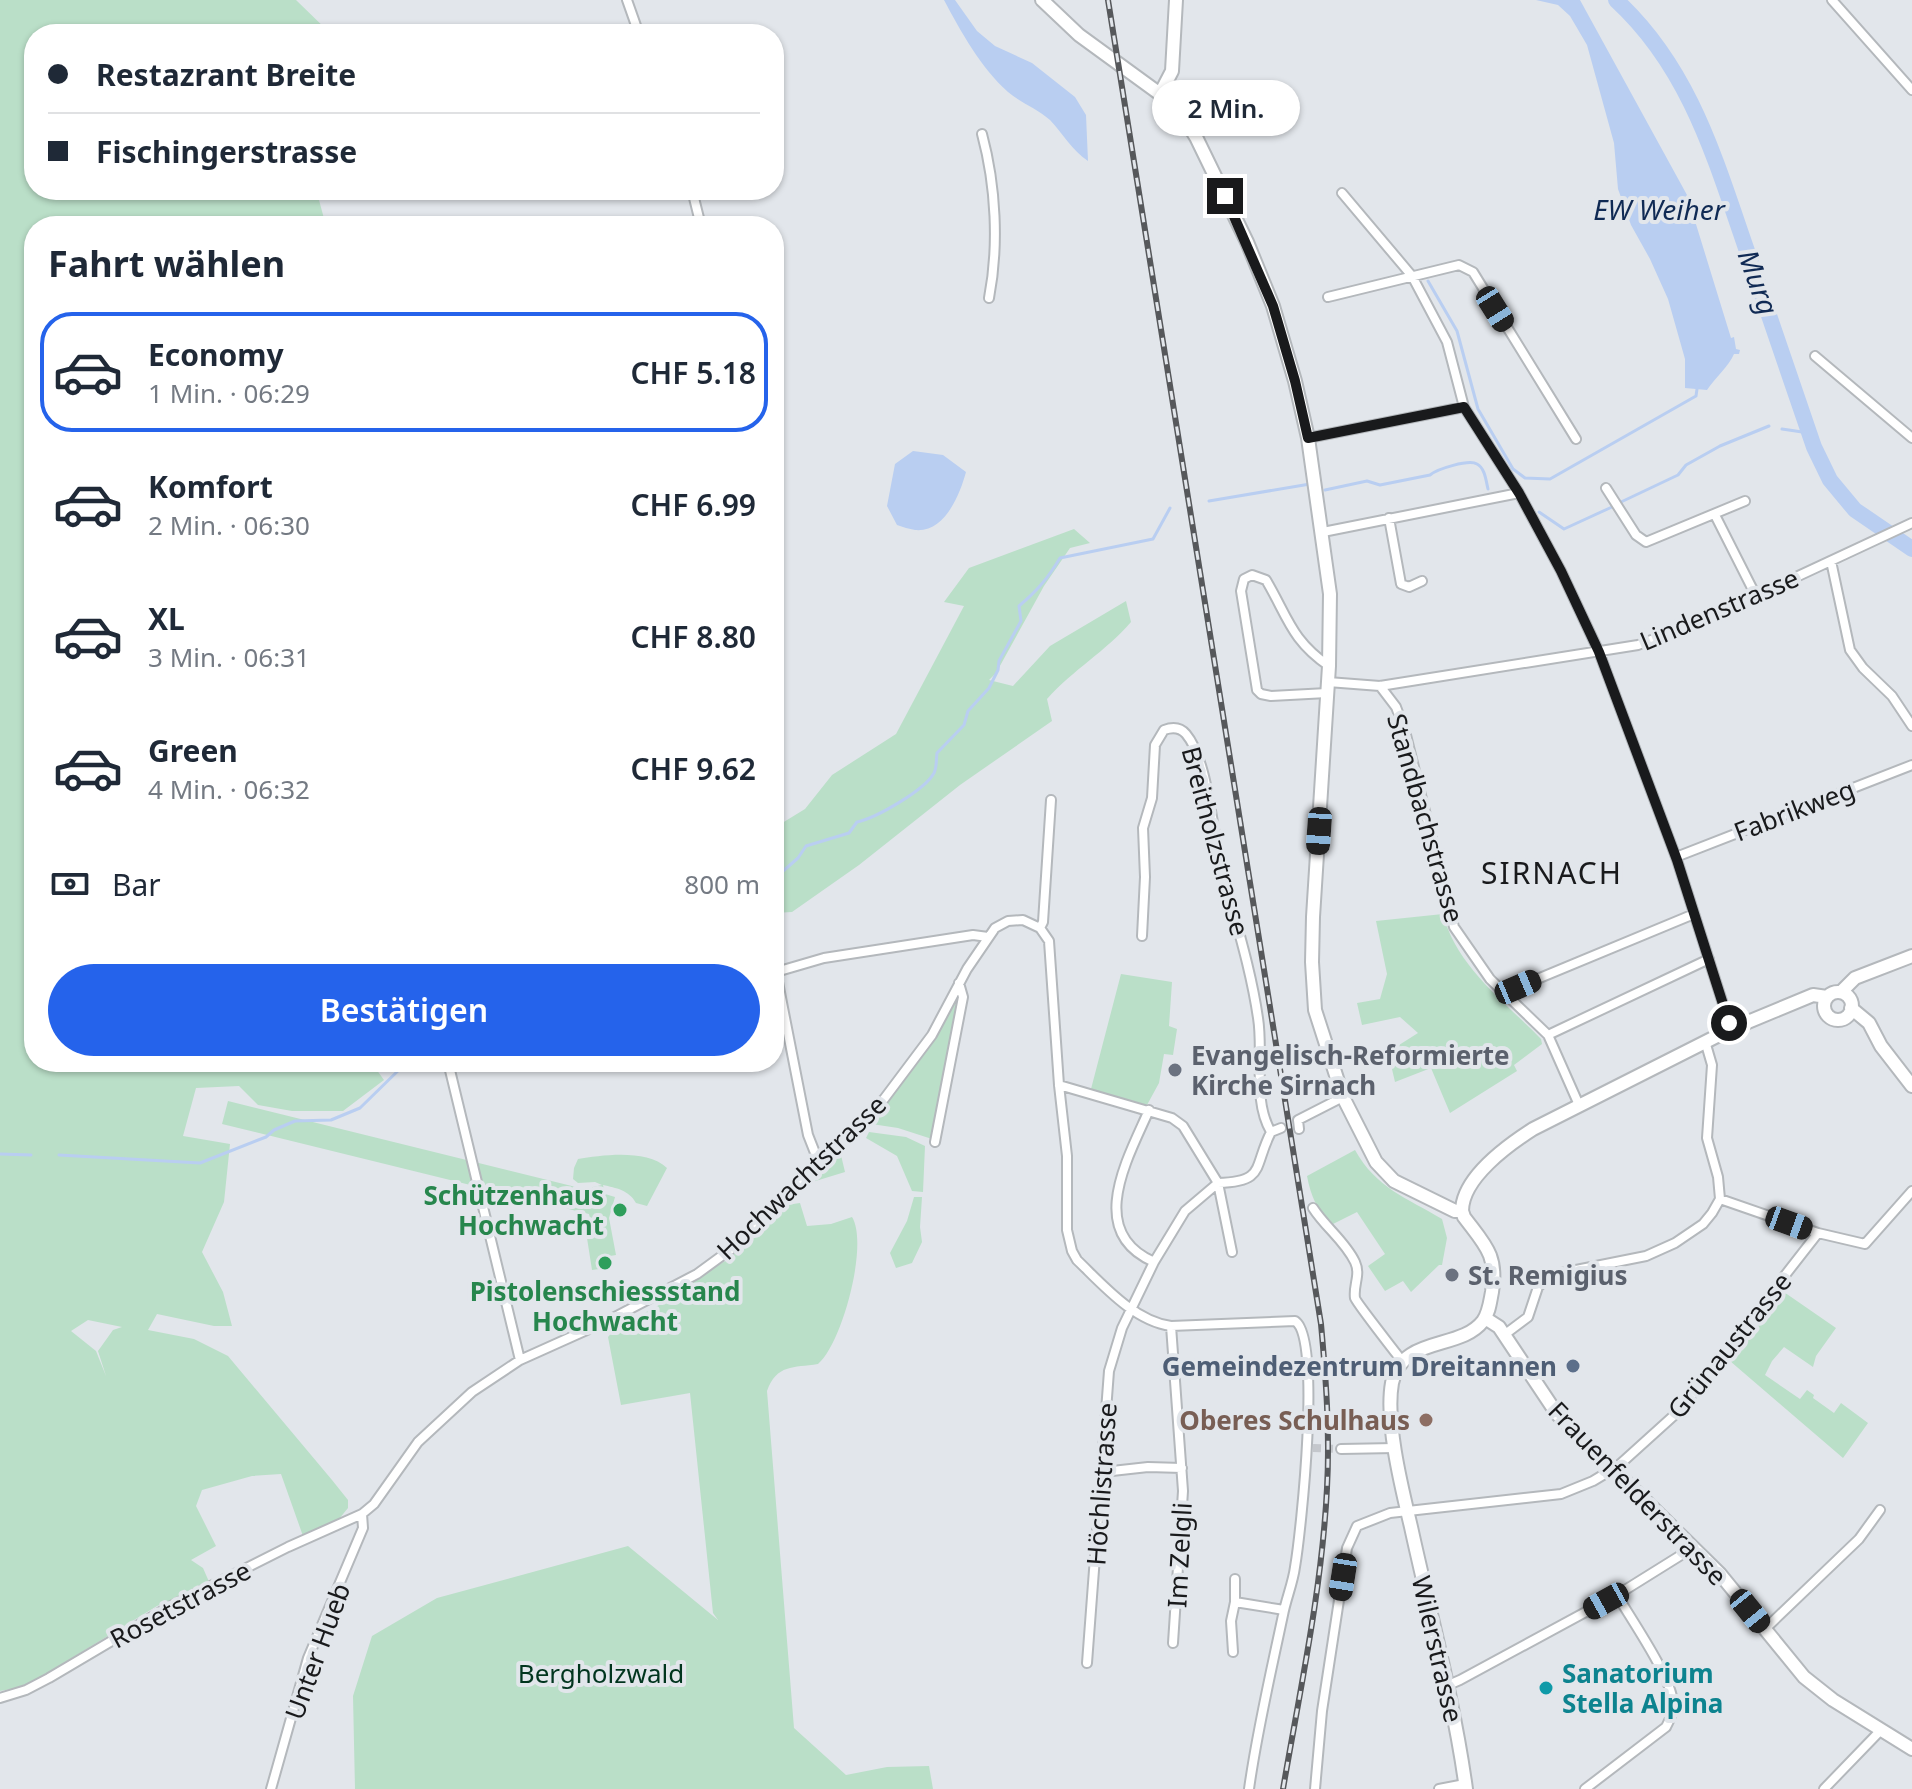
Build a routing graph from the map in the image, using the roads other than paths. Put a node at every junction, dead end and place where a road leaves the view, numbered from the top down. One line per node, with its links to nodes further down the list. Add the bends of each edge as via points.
1 (627, 0): 5 (street)
2 (1042, 0): 7 (main road)
3 (1176, 0): 7 (main road, via 1172,71)
4 (1832, 0): 6 (street)
5 (635, 24)
6 (1912, 90)
7 (1160, 94): 15 (main road, via 1196,137 1247,242 1273,306)
8 (982, 134): 12 (street, via 994,225)
9 (1342, 193): 10 (street)
10 (1412, 276): 11 (street); 14 (street, via 1447,342); 17 (street, via 1459,265 1473,272)
11 (1328, 297)
12 (989, 298)
13 (1815, 356): 16 (street)
14 (1464, 407): 15 (street); 19 (street)
15 (1308, 438): 24 (main road)
16 (1912, 438)
17 (1576, 439)
18 (1606, 488): 21 (street, via 1646,542)
19 (1519, 493): 22 (street); 28 (street)
20 (1745, 501): 21 (street)
21 (1715, 515): 27 (street)
22 (1389, 518): 24 (street); 26 (street, via 1401,584)
23 (1910, 524): 25 (street, Lindenstrasse)
24 (1323, 532): 29 (main road, via 1330,594)
25 (1831, 561): 27 (street, Lindenstrasse); 32 (street, via 1850,650)
26 (1422, 581)
27 (1756, 596): 28 (street, Lindenstrasse, via 1638,645)
28 (1599, 652): 30 (street, Lindenstrasse); 35 (street)
29 (1329, 666): 31 (main road); 31 (street, Lindenstrasse, via 1297,638 1266,580 1252,575 1244,579 1241,591 1257,690 1271,696)
30 (1380, 686): 31 (street, Lindenstrasse); 44 (street, Standbachstrasse, via 1405,731 1454,927 1475,960)
31 (1327, 688): 54 (main road, via 1313,993)
32 (1912, 726)
33 (1912, 765): 35 (street, Fabrikweg)
34 (1051, 800): 37 (street)
35 (1676, 857): 36 (street)
36 (1694, 914): 41 (street); 44 (street)
37 (1040, 928): 39 (street, via 1023,920 1008,921); 52 (street, via 1051,949)
38 (1142, 936): 59 (street, Breitholzstrasse, via 1143,828 1152,798 1155,745 1164,730 1174,727 1189,738 1202,772 1219,858 1245,947 1259,1025 1262,1112)
39 (988, 937): 42 (street, via 824,958); 43 (street, Hochwachtstrasse)
40 (1912, 956): 46 (main road, via 1865,976)
41 (1709, 959): 48 (street); 49 (street)
42 (784, 970)
43 (959, 983): 60 (street, via 963,997); 61 (street, Hochwachtstrasse, via 906,1072)
44 (1508, 995): 49 (street, Standbachstrasse)
45 (1826, 1001): 46 (main road, via 1833,993); 46 (main road, via 1827,1014 1834,1019); 48 (main road, via 1802,1000)
46 (1847, 1003): 53 (main road)
47 (784, 1013): 61 (street, via 808,1135)
48 (1731, 1029): 50 (main road)
49 (1548, 1035): 55 (street, Standbachstrasse)
50 (1705, 1041): 55 (main road); 64 (street, via 1712,1065 1707,1138)
51 (450, 1072): 74 (street)
52 (1059, 1085): 56 (street); 70 (street, via 1072,1251)
53 (1912, 1086)
54 (1343, 1097): 57 (street); 66 (main road, via 1385,1174 1413,1192)
55 (1579, 1105): 66 (main road, via 1495,1158 1465,1195)
56 (1149, 1110): 62 (street, via 1183,1126); 69 (street, via 1120,1178 1117,1202 1125,1241)
57 (1299, 1124)
58 (1281, 1128): 59 (street)
59 (1271, 1132): 62 (street, via 1251,1177)
60 (935, 1142)
61 (819, 1163): 74 (street, Hochwachtstrasse, via 738,1244 697,1274)
62 (1218, 1183): 68 (street); 69 (street, Höchlistrasse, via 1185,1211)
63 (1912, 1191): 67 (street, via 1865,1244)
64 (1720, 1199): 67 (street); 73 (street, via 1703,1224 1675,1243 1646,1256 1551,1275 1538,1287 1528,1317)
65 (1313, 1208): 75 (street, via 1356,1264 1360,1309)
66 (1462, 1211): 71 (main road, via 1494,1264)
67 (1818, 1233): 79 (street, Grünaustrasse, via 1680,1410)
68 (1232, 1252)
69 (1154, 1262): 70 (street, Höchlistrasse)
70 (1133, 1310): 72 (street); 80 (street, Höchlistrasse, via 1109,1371)
71 (1485, 1318): 73 (main road, Frauenfelderstrasse); 75 (main road, via 1470,1332 1419,1350)
72 (1171, 1326): 78 (street, Im Zelgli); 88 (street, via 1283,1320 1300,1324 1308,1353 1310,1448 1295,1570)
73 (1504, 1335): 79 (main road, Frauenfelderstrasse, via 1557,1414)
74 (520, 1360): 83 (street, Hochwachtstrasse, via 472,1392 418,1442)
75 (1403, 1362): 76 (main road, via 1392,1390)
76 (1395, 1448): 77 (street); 81 (main road, Wilerstrasse)
77 (1341, 1449)
78 (1182, 1468): 80 (street); 90 (street, Im Zelgli)
79 (1611, 1470): 81 (street, Grünaustrasse, via 1561,1494); 84 (main road, Frauenfelderstrasse)
80 (1103, 1472): 92 (street, Höchlistrasse)
81 (1407, 1510): 93 (main road, Wilerstrasse); 100 (street, Grünaustrasse, via 1360,1524 1349,1542)
82 (1880, 1510): 89 (street, via 1859,1539)
83 (362, 1514): 94 (street, Rosetstrasse, via 169,1607 26,1690); 98 (street, Unter Hueb, via 363,1528 308,1658)
84 (1694, 1547): 86 (street); 89 (main road, Frauenfelderstrasse)
85 (1235, 1579): 87 (street)
86 (1617, 1595): 93 (street); 102 (street, via 1674,1704 1666,1727)
87 (1235, 1602): 88 (street); 91 (street)
88 (1284, 1610): 99 (street)
89 (1765, 1629): 95 (main road, Frauenfelderstrasse, via 1804,1677)
90 (1173, 1643)
91 (1233, 1652)
92 (1087, 1663)
93 (1446, 1686): 97 (main road, Wilerstrasse)
94 (0, 1698)
95 (1881, 1730): 96 (main road, Frauenfelderstrasse); 103 (street)
96 (1912, 1749)
97 (1466, 1787): 101 (street)
98 (271, 1789)
99 (1249, 1789)
100 (1315, 1789)
101 (1439, 1789)
102 (1585, 1789)
103 (1824, 1789)

